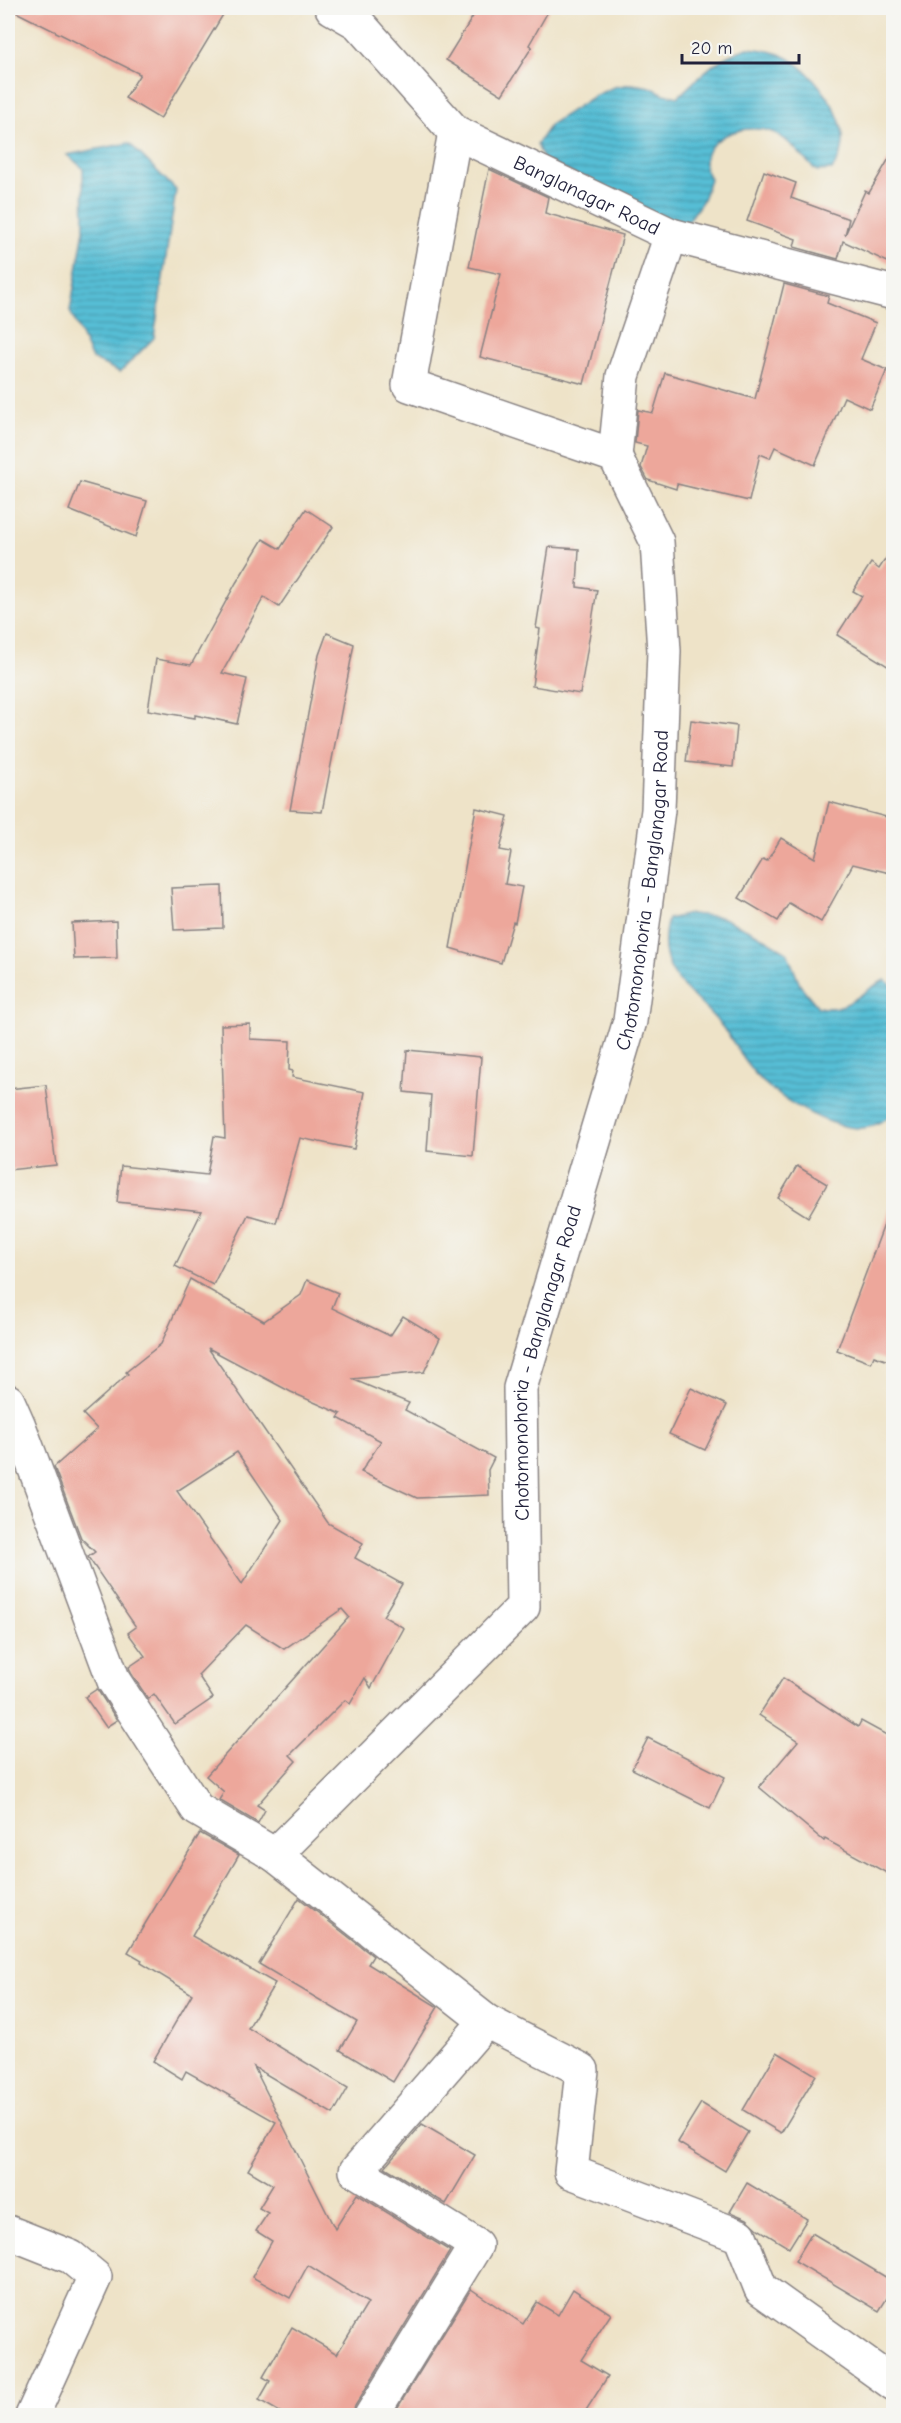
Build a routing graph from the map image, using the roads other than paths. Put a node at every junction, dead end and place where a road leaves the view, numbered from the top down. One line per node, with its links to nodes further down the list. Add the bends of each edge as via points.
1 (332, 8): 2 (street, Banglanagar Road, via 358,24)
2 (454, 132): 3 (street, Banglanagar Road); 5 (street, via 409,385)
3 (671, 235): 4 (street, Banglanagar Road); 5 (street, via 623,376)
4 (894, 293)
5 (615, 456): 7 (street, Chotomonohoria - Banglanagar Road, via 657,542 664,651 658,810 630,1021 519,1388 523,1607)
6 (8, 1401): 7 (street, via 114,1681 197,1809)
7 (275, 1855): 8 (street)
8 (486, 2021): 10 (street, via 582,2070 571,2172 740,2236 760,2289); 12 (street, via 356,2171 476,2245)
9 (8, 2232): 11 (street, via 71,2257 95,2277)
10 (894, 2384)
11 (32, 2415)
12 (371, 2415)

